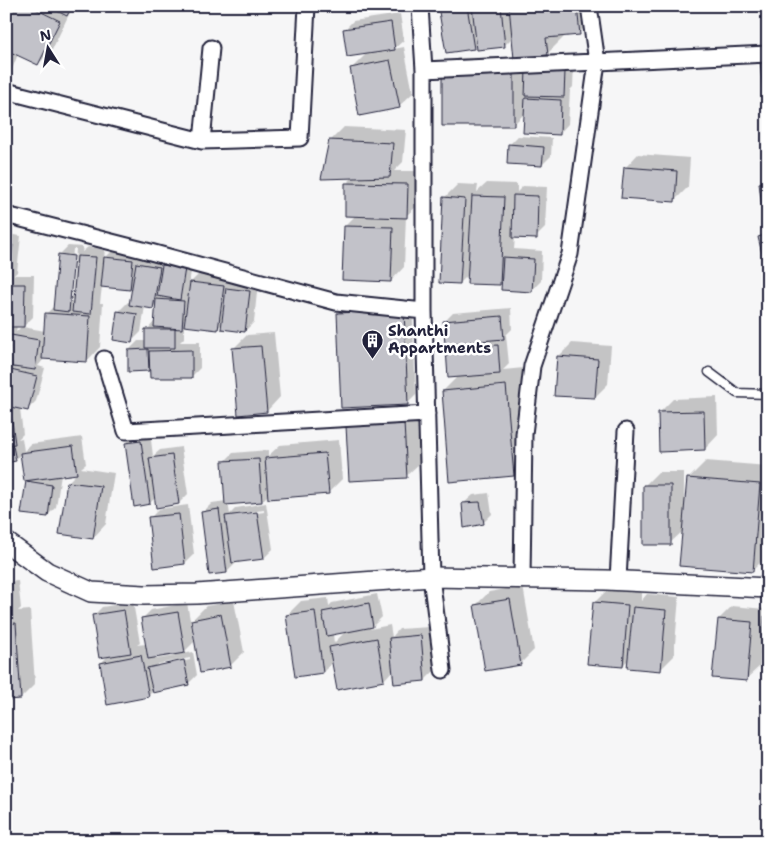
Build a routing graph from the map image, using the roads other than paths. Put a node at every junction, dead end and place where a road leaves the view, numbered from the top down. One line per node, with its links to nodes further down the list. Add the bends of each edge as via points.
1 (307, 6): 9 (street, via 300,138)
2 (420, 6): 7 (street)
3 (589, 6): 6 (street)
4 (210, 48): 9 (street)
5 (768, 54): 6 (street)
6 (597, 62): 7 (street); 19 (street, via 570,254 532,366 524,434)
7 (424, 70): 11 (street)
8 (6, 91): 9 (street)
9 (202, 141)
10 (6, 216): 11 (street, via 336,302)
11 (424, 311): 15 (street)
12 (104, 359): 15 (street, via 126,430)
13 (709, 372): 14 (lane, via 737,394)
14 (768, 394)
15 (427, 414): 18 (street)
16 (626, 431): 20 (street)
17 (6, 542): 18 (street, via 47,572 91,592 197,594)
18 (431, 577): 19 (street); 22 (street)
19 (522, 578): 20 (street)
20 (618, 580): 21 (street)
21 (768, 588)
22 (444, 670)

